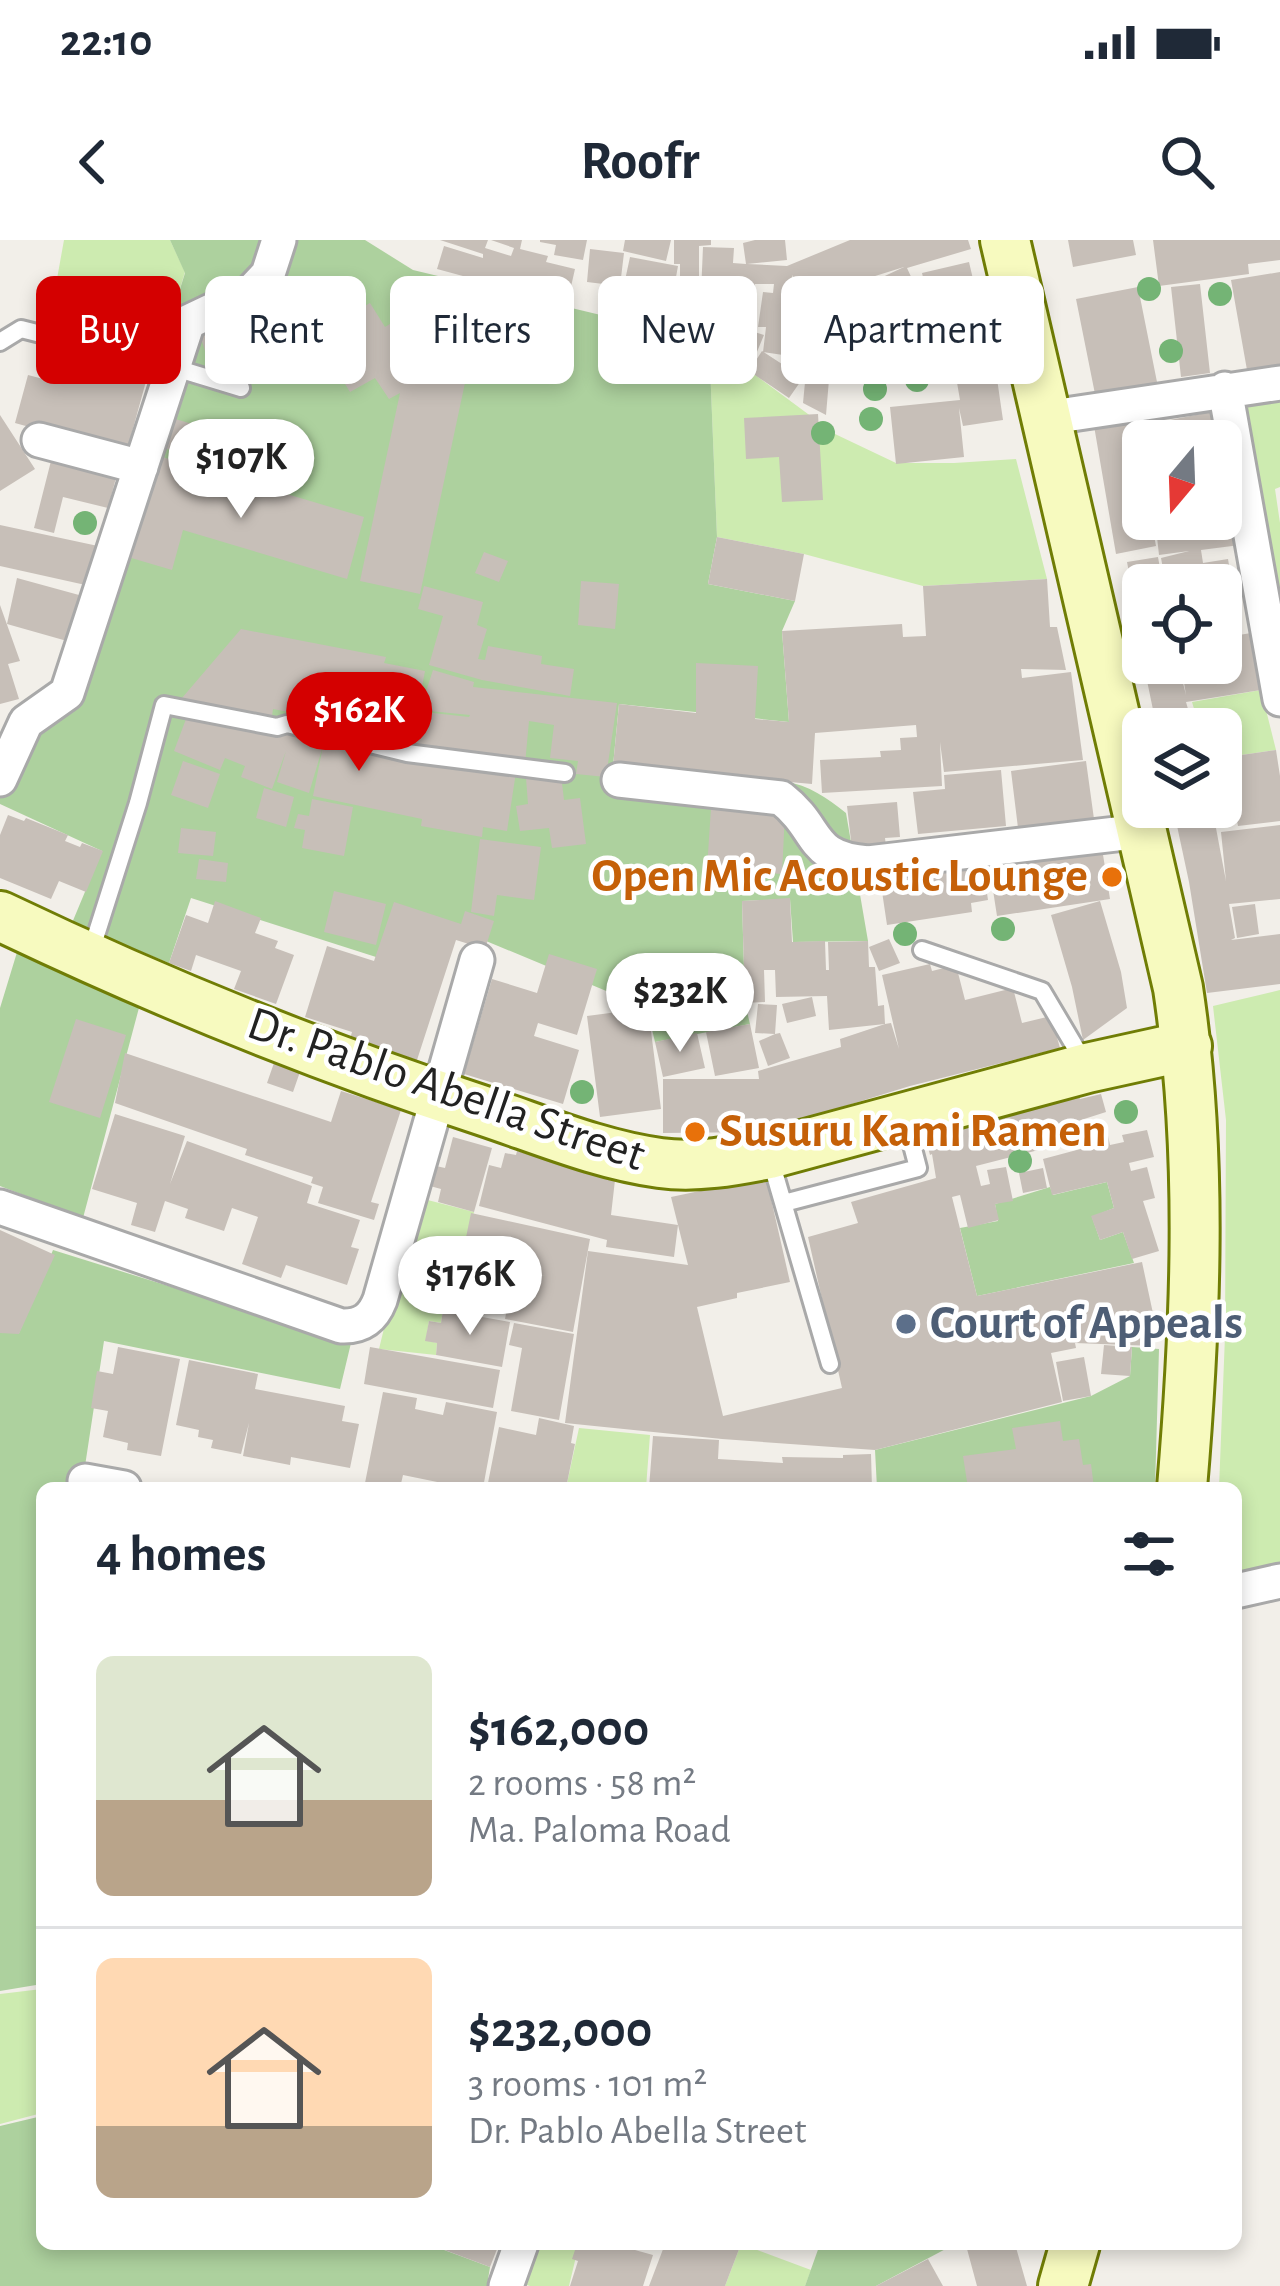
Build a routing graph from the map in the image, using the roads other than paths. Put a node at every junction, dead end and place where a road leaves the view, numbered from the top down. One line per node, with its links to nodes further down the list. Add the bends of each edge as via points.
1 (280, 240): 5 (street, via 268,274 251,292 188,322)
2 (1005, 240): 11 (main road)
3 (36, 333): 4 (lane, via 21,329)
4 (0, 342)
5 (181, 342)
6 (181, 370): 9 (lane)
7 (1280, 383): 10 (street)
8 (167, 384): 13 (street)
9 (241, 388)
10 (1225, 389): 11 (street); 14 (street)
11 (1045, 418): 18 (main road)
12 (39, 440): 13 (street)
13 (141, 467): 16 (street, via 67,693 26,722)
14 (1280, 700)
15 (565, 773): 21 (lane, via 407,753 164,704)
16 (0, 779)
17 (619, 780): 18 (street, via 782,798 821,848 842,861)
18 (1142, 831): 23 (main road)
19 (0, 916): 21 (main road, Dr. Pablo Abella Street)
20 (922, 950): 24 (lane, via 1042,991)
21 (89, 959): 25 (main road, Dr. Pablo Abella Street)
22 (477, 960): 25 (street)
23 (1187, 1046): 24 (main road, Dr. Pablo Abella Street); 33 (main road, via 1195,1235)
24 (1088, 1068): 26 (main road, Dr. Pablo Abella Street)
25 (438, 1096): 27 (main road, Dr. Pablo Abella Street, via 662,1164); 29 (street, via 380,1300 353,1327)
26 (905, 1118): 27 (main road, Dr. Pablo Abella Street); 28 (lane, via 918,1168)
27 (769, 1154): 28 (lane)
28 (784, 1203): 30 (lane)
29 (0, 1207)
30 (830, 1364)
31 (86, 1481): 32 (street)
32 (91, 1482)
33 (1183, 1482)
34 (1280, 1581): 35 (street)
35 (1242, 1590)
36 (519, 2250): 38 (street)
37 (1073, 2250): 39 (main road)
38 (506, 2286)
39 (1063, 2286)

